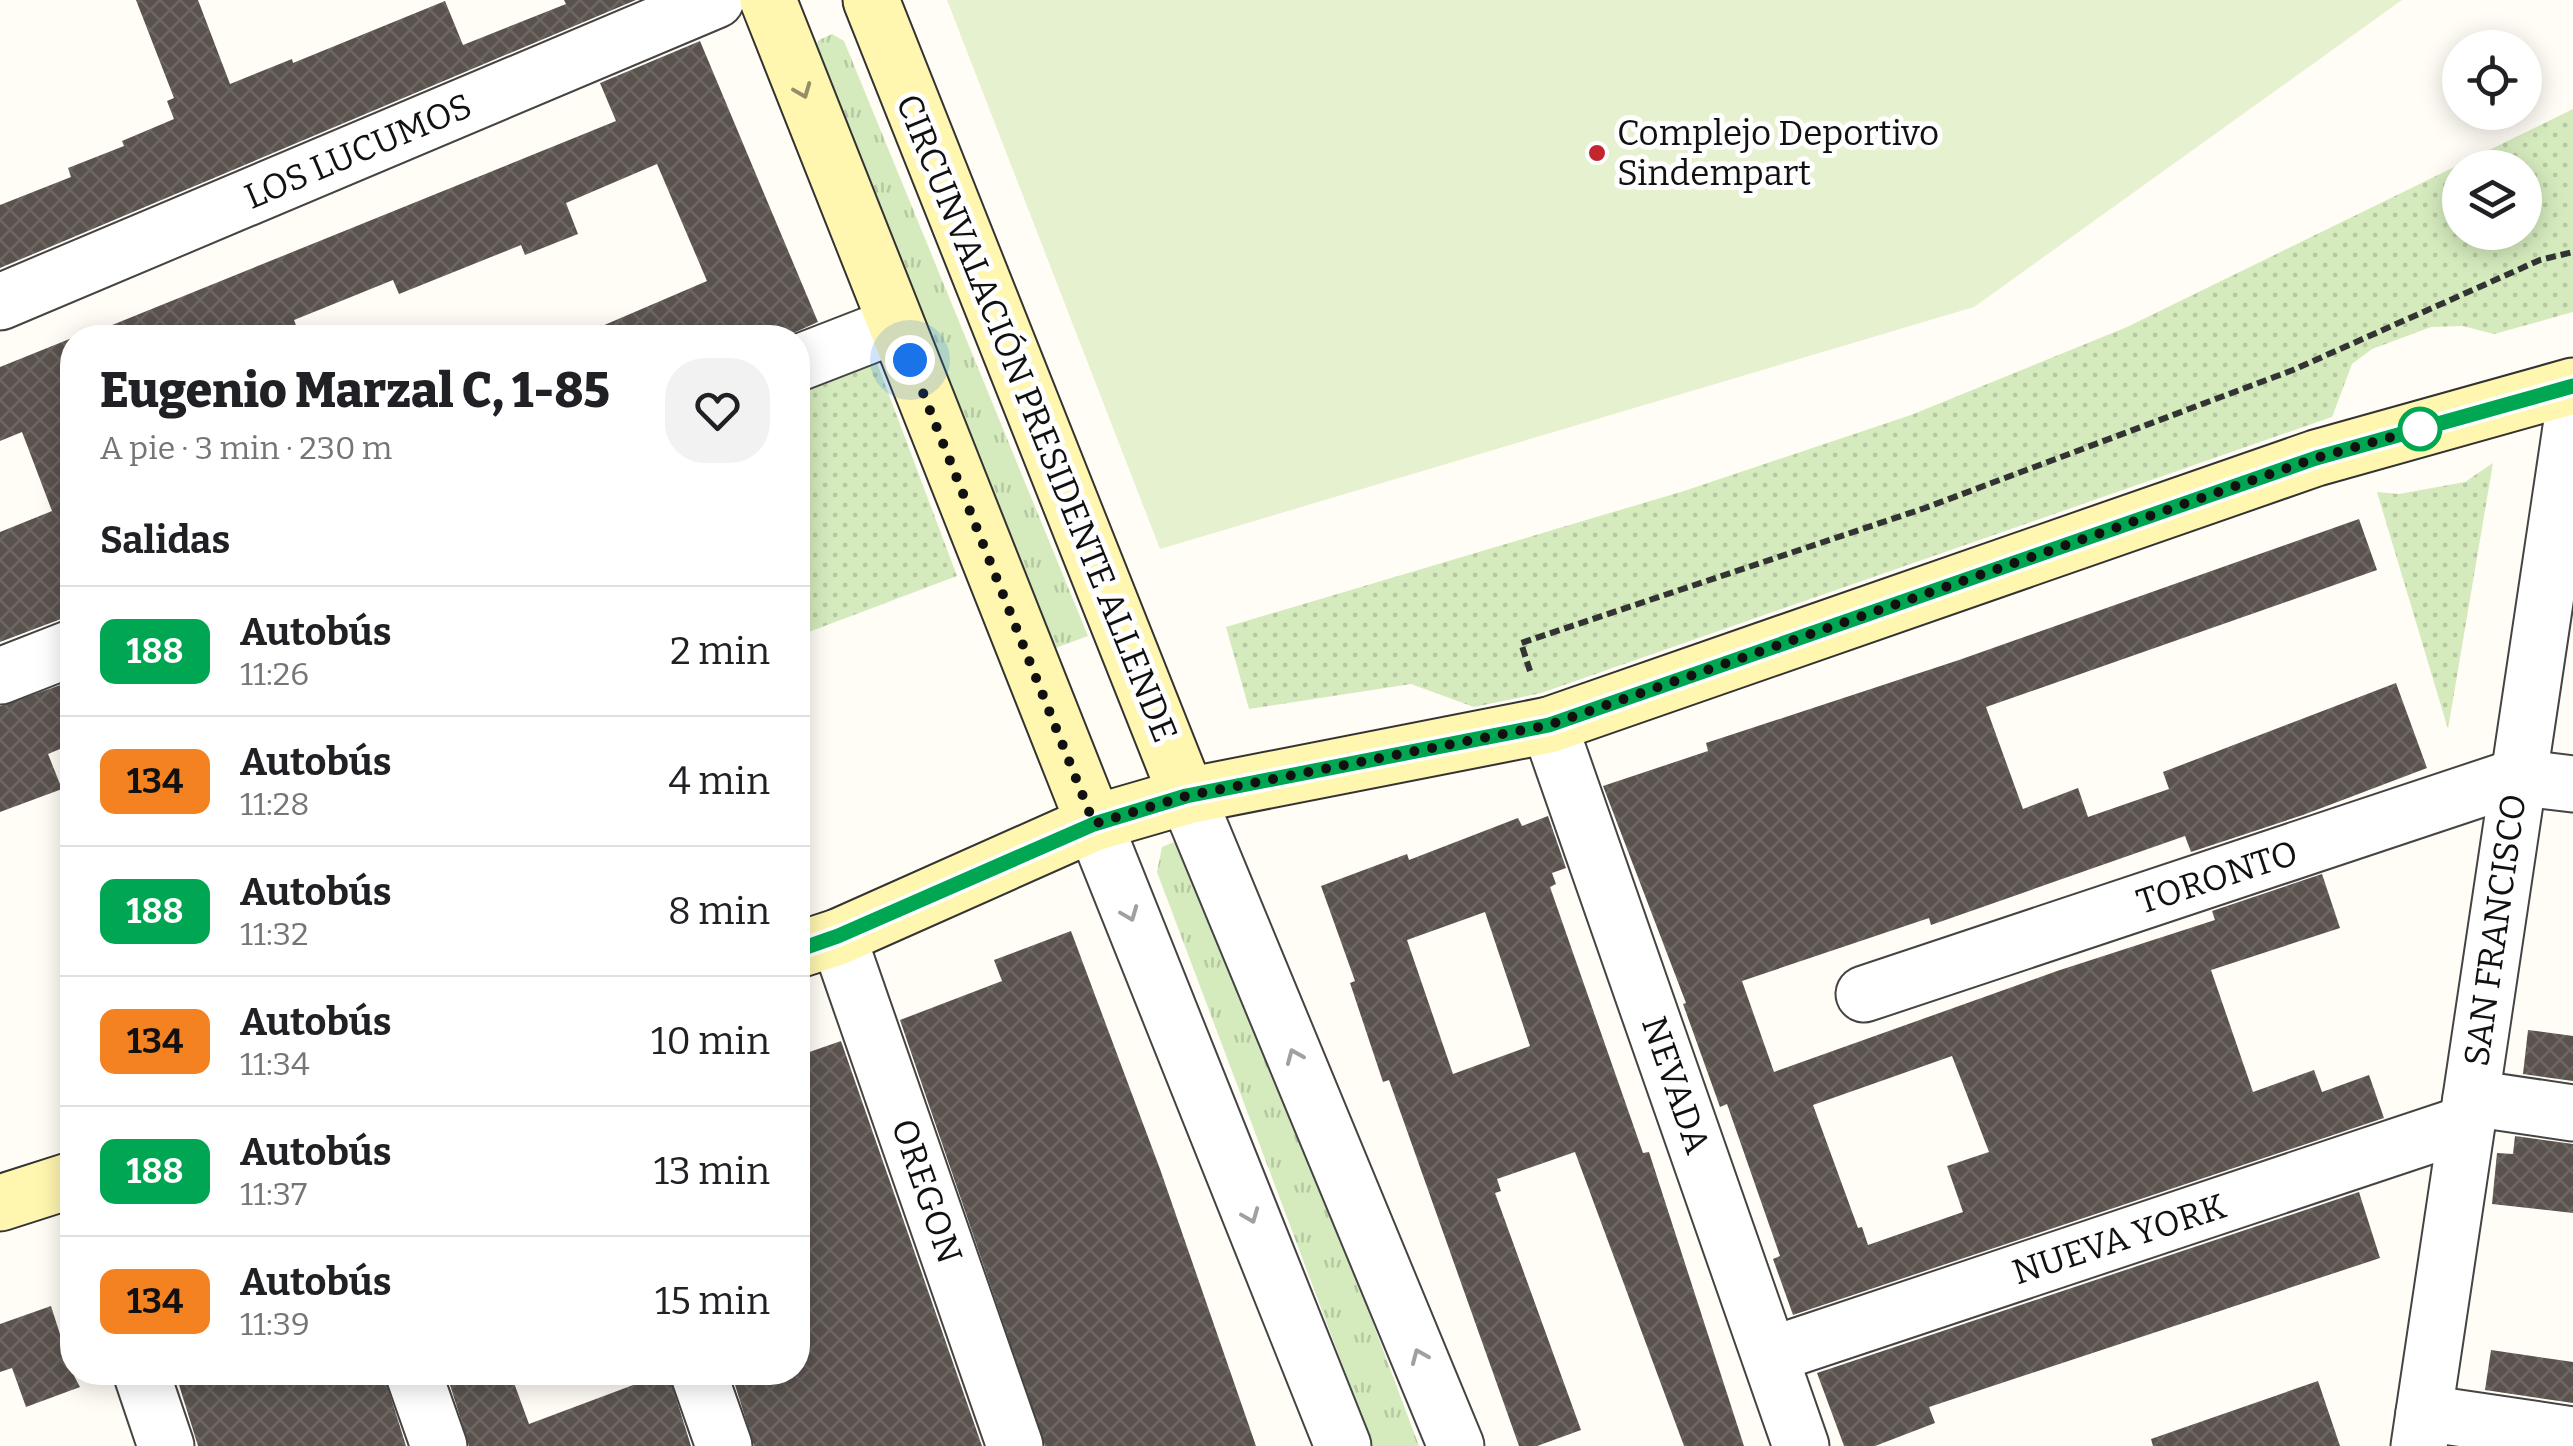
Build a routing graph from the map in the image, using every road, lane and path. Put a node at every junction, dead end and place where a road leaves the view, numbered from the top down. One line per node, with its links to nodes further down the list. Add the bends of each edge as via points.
1 (716, 0): 5 (street, LOS LUCUMOS)
2 (768, 0): 6 (main road, one-way to 6)
3 (871, 0): 15 (main road, CIRCUNVALACIÓN PRESIDENTE ALLENDE)
4 (2573, 252): 12 (path, via 2540,260 2293,370 1943,501 1521,643)
5 (0, 302)
6 (896, 324): 7 (street); 16 (main road)
7 (810, 358)
8 (2573, 386): 12 (main road, via 2316,458)
9 (2573, 414): 13 (street, SAN FRANCISCO)
10 (60, 653): 11 (street)
11 (0, 676)
12 (1549, 725): 15 (main road); 23 (street, NEVADA)
13 (2516, 777): 14 (street, TORONTO); 18 (street, TORONTO); 19 (street, SAN FRANCISCO)
14 (2573, 784)
15 (1186, 796): 16 (main road); 34 (street, CIRCUNVALACIÓN PRESIDENTE ALLENDE, one-way to 15)
16 (1094, 824): 17 (main road); 33 (street, one-way to 33)
17 (818, 943): 32 (street, OREGON)
18 (1864, 994)
19 (2468, 1110): 20 (street, NUEVA YORK); 23 (street, NUEVA YORK); 27 (street, SAN FRANCISCO)
20 (2573, 1113)
21 (60, 1184): 22 (main road)
22 (0, 1202)
23 (1771, 1355): 35 (street, NEVADA)
24 (145, 1385): 29 (street)
25 (418, 1385): 30 (street)
26 (703, 1385): 31 (street)
27 (2421, 1430): 28 (street)
28 (2573, 1435)
29 (166, 1446)
30 (439, 1446)
31 (724, 1446)
32 (1015, 1446)
33 (1343, 1446)
34 (1456, 1446)
35 (1800, 1446)

